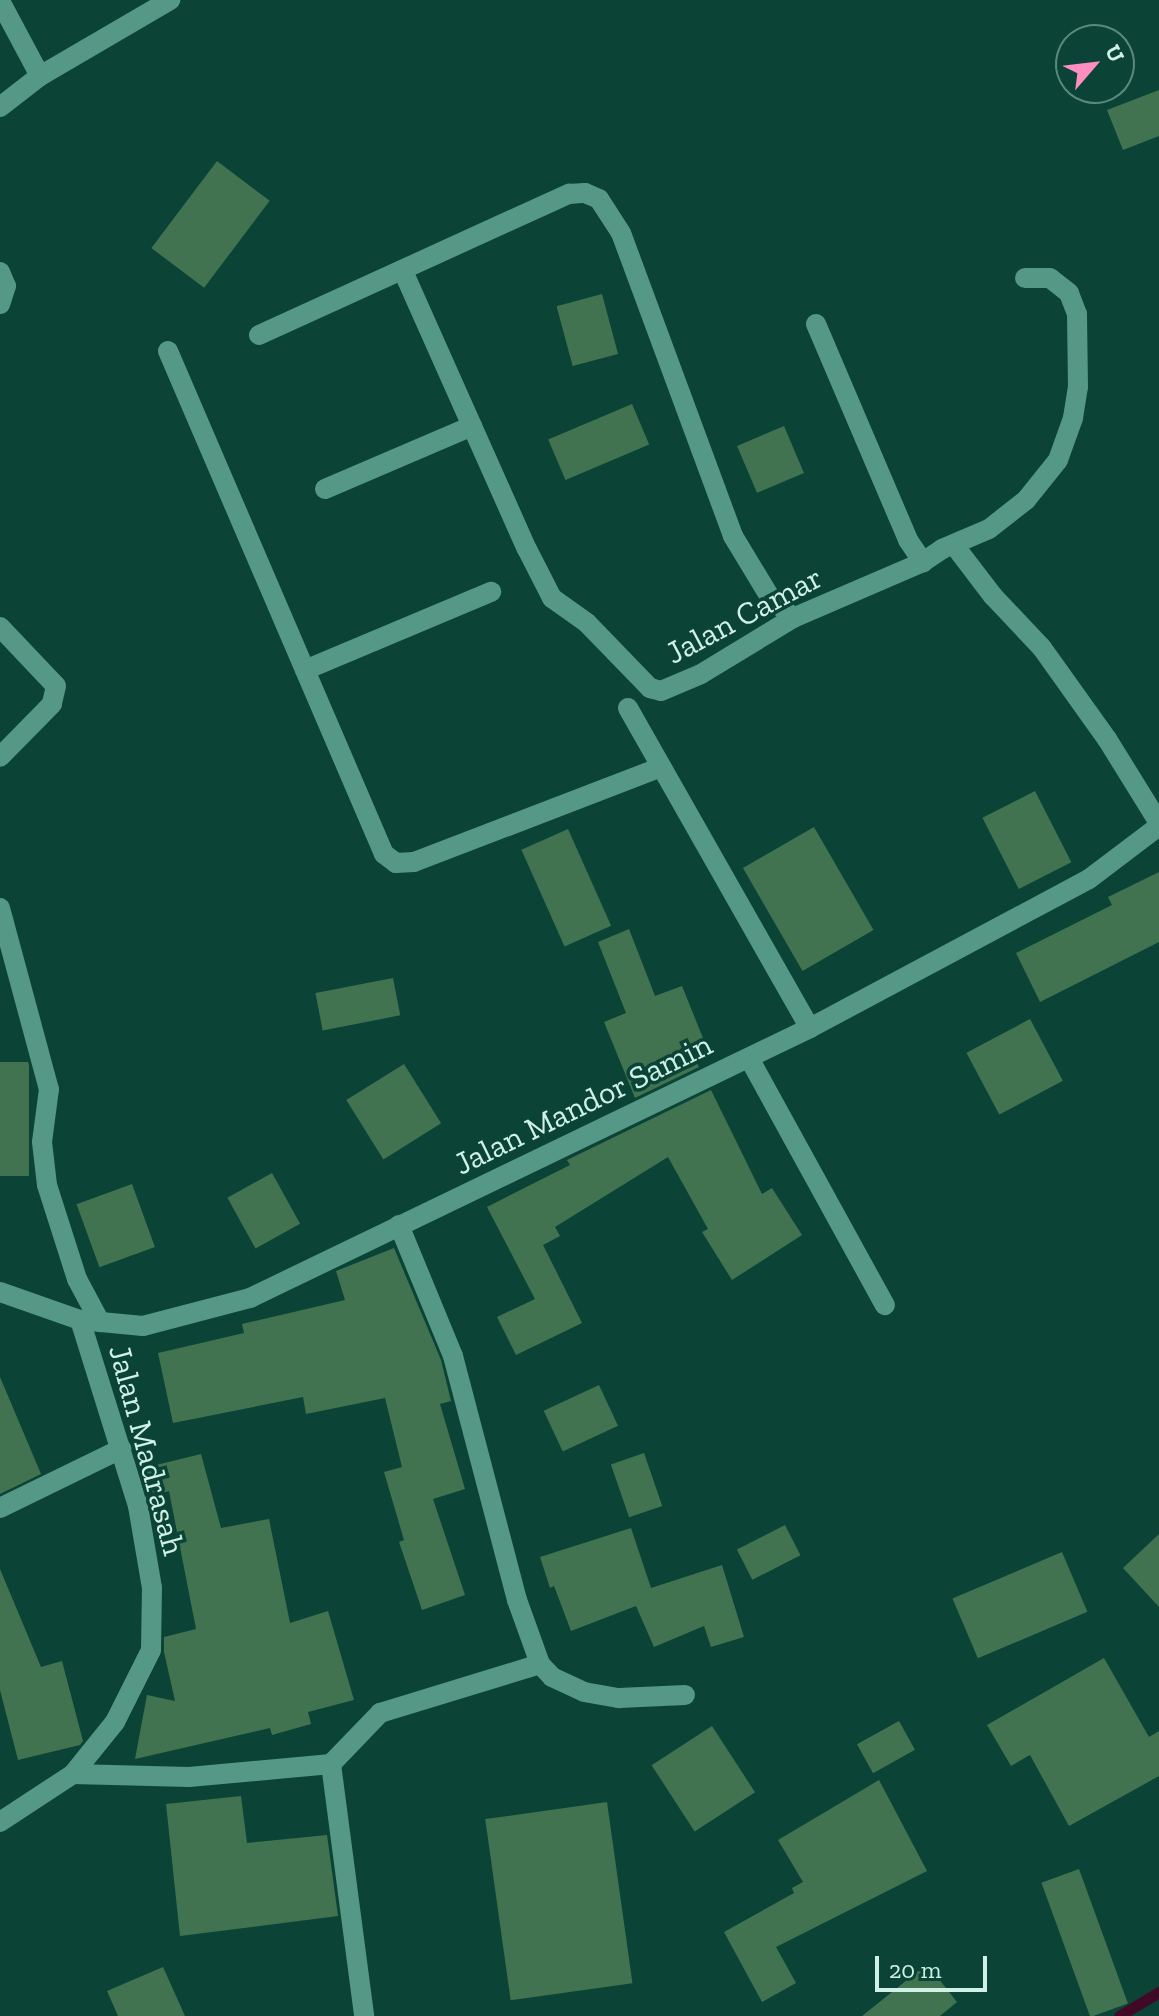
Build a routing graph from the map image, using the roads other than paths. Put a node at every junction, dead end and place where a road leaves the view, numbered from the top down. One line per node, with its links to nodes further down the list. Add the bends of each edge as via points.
1 (170, 0): 3 (street)
2 (0, 1): 3 (street)
3 (40, 76): 4 (street)
4 (0, 107)
5 (403, 271): 10 (street); 12 (street, Jalan Camar); 17 (street, via 569,194 599,199 621,233 733,536 770,597)
6 (0, 272): 8 (street, via 6,286)
7 (1025, 278): 14 (street, Jalan Camar, via 1050,278 1069,293 1077,314 1073,418 1058,460 1026,500 989,529)
8 (0, 304)
9 (816, 324): 15 (street, via 908,540)
10 (259, 335)
11 (168, 351): 19 (street)
12 (472, 426): 13 (street); 17 (street, Jalan Camar, via 552,598 587,623 650,688 661,691 679,685)
13 (325, 489)
14 (954, 545): 15 (street, Jalan Camar); 23 (street, via 1042,648)
15 (923, 562): 17 (street, Jalan Camar)
16 (491, 592): 19 (street)
17 (793, 618)
18 (0, 627): 21 (street, via 56,686 52,704)
19 (305, 670): 22 (street, via 384,854 396,863 414,862)
20 (628, 708): 22 (street)
21 (0, 757)
22 (661, 767): 25 (street)
23 (1159, 824): 25 (street, Jalan Mandor Samin, via 1089,879)
24 (0, 908): 30 (street, Jalan Madrasah, via 49,1089 42,1142 47,1185)
25 (810, 1028): 26 (street, Jalan Mandor Samin)
26 (749, 1058): 27 (street, Jalan Mandor Samin); 29 (street)
27 (399, 1225): 30 (street, Jalan Mandor Samin, via 250,1298 143,1326); 33 (street, via 453,1356 517,1600)
28 (0, 1292): 30 (street, Jalan Mandor Samin)
29 (885, 1305)
30 (90, 1321): 31 (street, Jalan Madrasah)
31 (121, 1449): 32 (street); 36 (street, Jalan Madrasah, via 138,1506 152,1588 151,1650 115,1722)
32 (0, 1508)
33 (540, 1664): 34 (street, via 552,1677 584,1692 619,1698); 35 (street, via 380,1713)
34 (685, 1695)
35 (331, 1764): 36 (street, via 189,1777); 38 (street)
36 (73, 1774): 37 (street, Jalan Madrasah)
37 (0, 1822)
38 (364, 2016)

